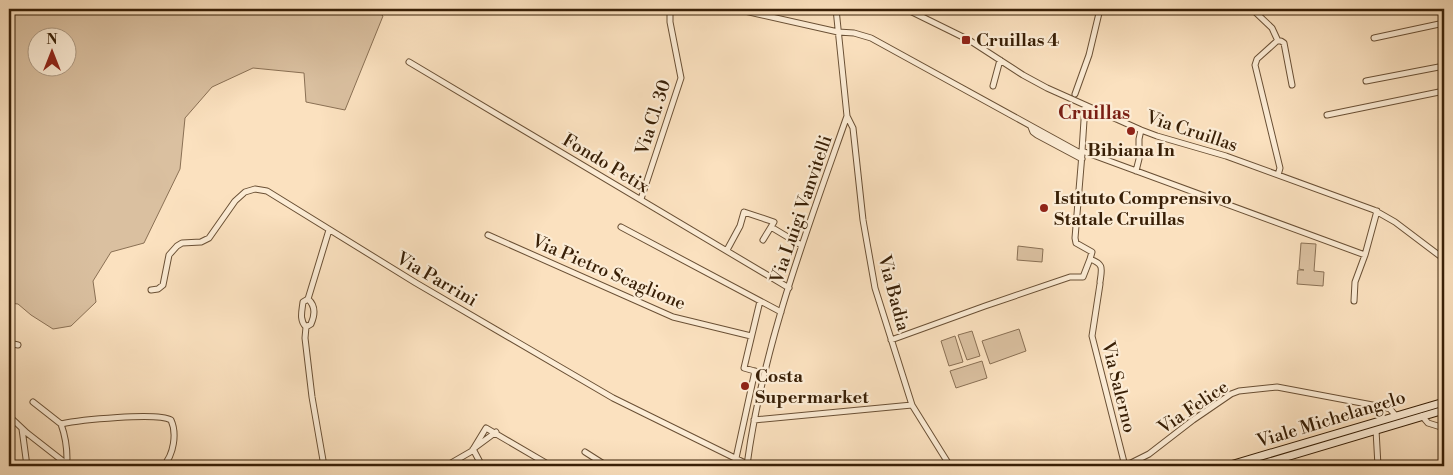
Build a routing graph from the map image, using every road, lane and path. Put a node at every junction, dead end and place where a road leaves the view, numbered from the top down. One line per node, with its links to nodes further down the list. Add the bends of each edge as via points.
1 (736, 9): 8 (street)
2 (836, 9): 8 (street, Via Badia)
3 (906, 9): 11 (street, Via Cruillas, via 954,32)
4 (1100, 9): 18 (street)
5 (1252, 9): 10 (street, via 1272,28)
6 (669, 10): 26 (street, Via Cl. 30, via 681,78)
7 (1444, 23): 9 (street)
8 (838, 32): 21 (street, Via Badia); 23 (street, via 871,38)
9 (1374, 38)
10 (1278, 41): 15 (street, via 1284,43); 25 (street, via 1255,64 1277,153)
11 (1000, 60): 16 (street); 18 (street, Via Cruillas, via 1047,88)
12 (409, 62): 26 (street, Fondo Petix)
13 (1444, 66): 14 (street)
14 (1366, 81)
15 (1292, 85)
16 (993, 86)
17 (1444, 92): 20 (street)
18 (1074, 97): 19 (street, Via Cruillas)
19 (1085, 105): 22 (street, Via Cruillas); 23 (street, Via Salerno)
20 (1327, 115)
21 (847, 116): 33 (street, Via Luigi Vanvitelli); 46 (street, Via Badia, via 852,128 875,288)
22 (1141, 130): 24 (street); 25 (street, Via Cruillas)
23 (1082, 155): 24 (street); 37 (street, Via Salerno, via 1075,238 1092,252)
24 (1136, 171): 35 (street)
25 (1278, 175): 27 (street, Via Cruillas)
26 (641, 199): 34 (street, Fondo Petix)
27 (1377, 211): 35 (street); 36 (street, Via Cruillas)
28 (771, 226): 32 (street); 33 (street); 34 (street, via 774,222 744,212)
29 (621, 227): 41 (street)
30 (329, 230): 39 (street, Via Parrini, via 267,191 255,189 245,192 209,238 177,246 169,255 163,285); 40 (street); 67 (street, Via Parrini, via 614,398)
31 (488, 235): 45 (street, Via Pietro Scaglione, via 673,317)
32 (763, 240)
33 (802, 245): 38 (street, Via Luigi Vanvitelli)
34 (727, 250): 38 (street, Fondo Petix)
35 (1365, 255): 42 (street, via 1355,282)
36 (1444, 258)
37 (1090, 259): 46 (street, via 1083,277 1061,280); 79 (street, Via Salerno, via 1099,262 1102,274 1092,336)
38 (789, 288): 43 (street, Via Luigi Vanvitelli)
39 (151, 290)
40 (308, 299): 44 (street, via 303,302 301,314); 44 (street, via 313,303 315,314)
41 (760, 301): 43 (street); 45 (street)
42 (1354, 301)
43 (781, 312): 50 (street, Via Luigi Vanvitelli)
44 (306, 327): 73 (street, via 312,397)
45 (751, 336): 49 (street, via 744,368)
46 (892, 340): 53 (street, Via Badia)
47 (9, 343): 48 (street)
48 (18, 345)
49 (756, 371): 50 (street); 67 (street)
50 (764, 373): 58 (street, Via Luigi Vanvitelli)
51 (33, 402): 59 (street)
52 (1444, 402): 56 (street, Viale Michelangelo)
53 (912, 405): 58 (street); 78 (street, Via Badia)
54 (1444, 410): 57 (street, Viale Michelangelo)
55 (9, 416): 60 (street)
56 (1396, 416): 66 (street, Viale Michelangelo); 79 (street, Via Felice, via 1383,407 1310,392 1276,387 1239,391 1218,402 1150,454)
57 (1422, 416): 61 (street, via 1428,423); 62 (street, Viale Michelangelo)
58 (754, 420): 69 (street, Via Luigi Vanvitelli)
59 (61, 424): 68 (street, via 67,451); 72 (street, via 120,417 168,418 174,429 170,456 163,466)
60 (22, 428): 68 (street); 71 (street)
61 (1444, 428)
62 (1376, 430): 70 (street, Viale Michelangelo); 82 (street)
63 (496, 432): 64 (street); 64 (street, via 486,428); 76 (street)
64 (474, 449): 74 (street); 75 (street)
65 (585, 452): 77 (street)
66 (1264, 455): 70 (street); 80 (street, Viale Michelangelo)
67 (736, 458): 69 (street, Via Parrini)
68 (65, 464)
69 (747, 465)
70 (1267, 465): 81 (street, Viale Michelangelo)
71 (26, 466)
72 (141, 466)
73 (324, 466)
74 (446, 466)
75 (482, 466)
76 (551, 466)
77 (607, 466)
78 (950, 466)
79 (1125, 466)
80 (1227, 466)
81 (1256, 466)
82 (1378, 466)

